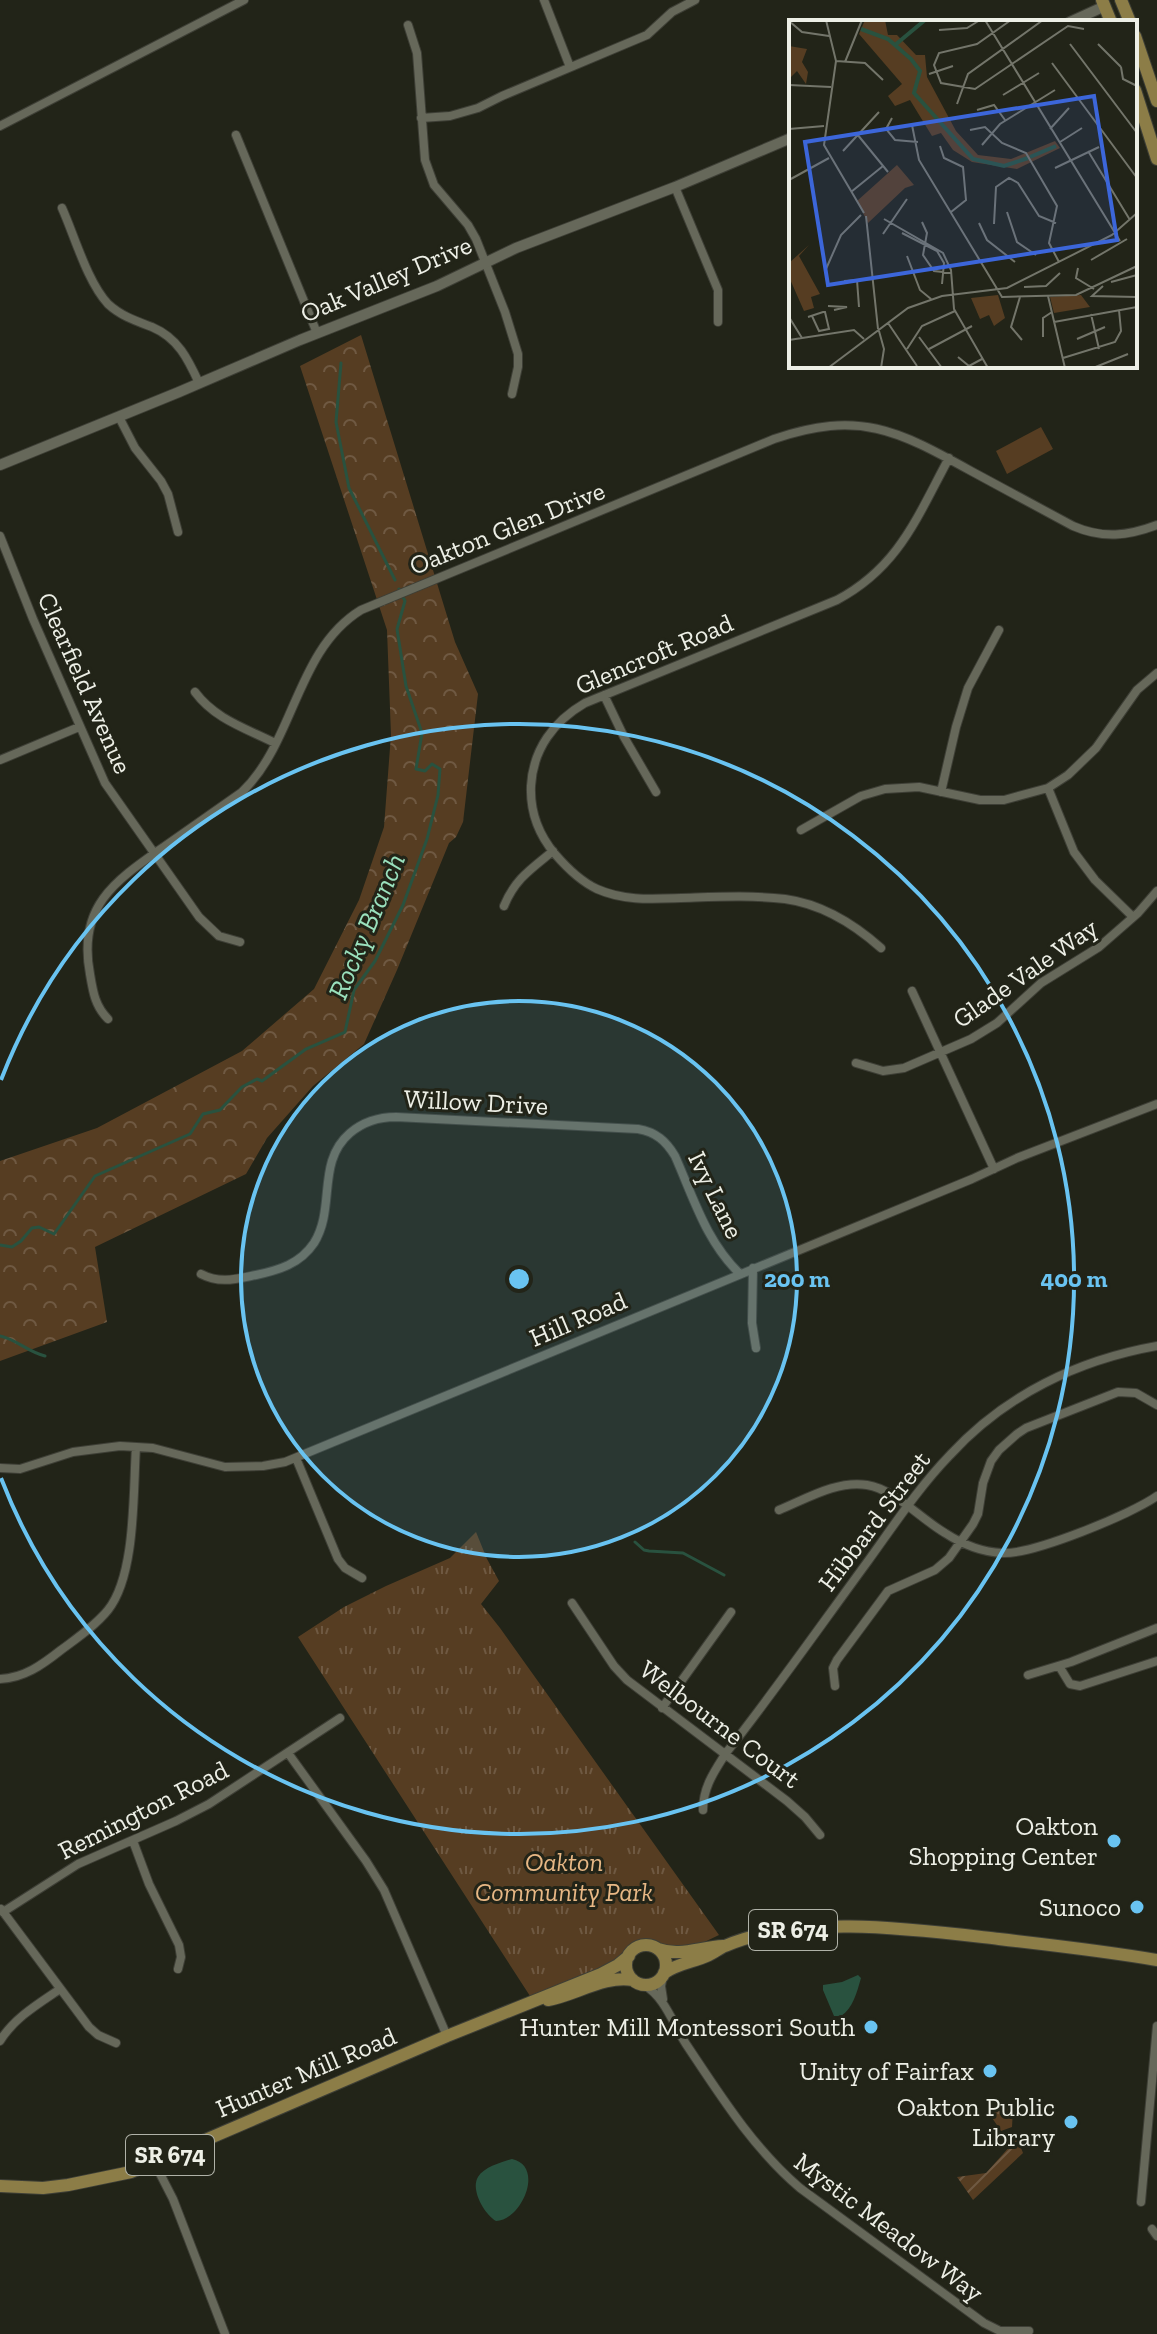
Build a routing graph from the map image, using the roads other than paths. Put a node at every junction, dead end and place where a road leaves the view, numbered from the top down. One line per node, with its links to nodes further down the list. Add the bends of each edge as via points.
1 (244, 0): 14 (street)
2 (544, 0): 10 (street)
3 (695, 0): 10 (street, via 647,35)
4 (1120, 0): 5 (street); 7 (main road)
5 (1103, 3): 6 (street)
6 (1073, 20)
7 (1129, 20)
8 (408, 25): 13 (street, via 417,53)
9 (1137, 42): 12 (main road)
10 (570, 67): 13 (street, via 464,113)
11 (1137, 96): 17 (main road)
12 (1157, 101)
13 (421, 118): 20 (street, via 429,175 468,225)
14 (0, 126)
15 (236, 135): 22 (street)
16 (789, 139): 18 (street, Oak Valley Drive)
17 (1157, 159)
18 (675, 187): 20 (street, Oak Valley Drive); 21 (street, via 718,290)
19 (62, 208): 23 (street, via 102,296 120,313 177,344)
20 (484, 262): 22 (street, Oak Valley Drive); 24 (street, via 518,354)
21 (718, 322)
22 (317, 333): 23 (street, Oak Valley Drive)
23 (199, 383): 25 (street, Oak Valley Drive)
24 (512, 394)
25 (119, 417): 27 (street, Oak Valley Drive); 29 (street, via 168,494)
26 (949, 458): 28 (street, Oakton Glen Drive, via 1081,530 1124,535); 34 (street, Glencroft Road, via 895,554 871,579 837,600); 36 (street, Oakton Glen Drive, via 871,427 834,425 798,431 383,600 348,617 330,635)
27 (0, 465)
28 (1157, 525)
29 (178, 532)
30 (0, 536): 35 (street, Clearfield Avenue)
31 (999, 630): 40 (street, via 968,688)
32 (1157, 673): 38 (street, via 1137,690 1096,748)
33 (195, 692): 36 (street, via 215,714)
34 (604, 695): 39 (street); 42 (street, Glencroft Road, via 563,718 538,754 531,783 533,810)
35 (79, 727): 37 (street); 43 (street, Clearfield Avenue, via 105,783)
36 (275, 743): 43 (street, Oakton Glen Drive, via 242,792)
37 (0, 760)
38 (1048, 788): 40 (street, via 1004,800); 46 (street, via 1074,852)
39 (656, 792)
40 (941, 792): 41 (street, via 885,789 861,796)
41 (801, 830)
42 (553, 851): 45 (street, via 518,880); 48 (street, Glencroft Road, via 581,880 616,896 786,899 827,911)
43 (154, 854): 47 (street, Clearfield Avenue, via 211,931); 50 (street, Oakton Glen Drive, via 110,887 89,927 87,959 94,997)
44 (1157, 891): 46 (street, Glade Vale Way)
45 (504, 906)
46 (1133, 917): 51 (street, Glade Vale Way, via 1099,947 1041,983 997,1023)
47 (240, 942)
48 (881, 948)
49 (912, 991): 51 (street)
50 (108, 1019)
51 (942, 1052): 52 (street, Glade Vale Way, via 892,1071); 55 (street)
52 (856, 1063)
53 (1157, 1104): 55 (street, Hill Road)
54 (655, 1134): 57 (street, Willow Drive, via 638,1129 377,1119 353,1130 337,1149 328,1171 320,1231 300,1258 277,1270 229,1280); 58 (street, Ivy Lane, via 675,1156 714,1244)
55 (994, 1169): 56 (street, Hill Road)
56 (753, 1268): 58 (street, Hill Road); 60 (street, Ivy Lane)
57 (201, 1274)
58 (740, 1274): 63 (street, Hill Road)
59 (1157, 1346): 66 (street, Hibbard Street, via 1088,1364 1023,1395 967,1437)
60 (756, 1348)
61 (1157, 1405): 68 (street, via 1136,1393 1118,1392 1017,1434 989,1465 978,1514)
62 (136, 1447): 63 (street, Hill Road, via 225,1467); 64 (street, Hill Road, via 97,1448 20,1469); 76 (street, via 128,1558 114,1601 94,1625 40,1666)
63 (296, 1458): 69 (street, via 338,1559)
64 (0, 1468)
65 (1157, 1496): 68 (street, via 1023,1552 985,1552)
66 (908, 1507): 67 (street, via 878,1488 854,1484); 68 (street); 81 (street, Hibbard Street)
67 (779, 1510)
68 (961, 1542): 77 (street, via 941,1567 888,1591 837,1660)
69 (362, 1578)
70 (572, 1603): 78 (street, Welbourne Court, via 614,1666)
71 (731, 1612): 78 (street)
72 (1157, 1628): 74 (street)
73 (1157, 1661): 74 (street, via 1080,1686 1070,1684)
74 (1059, 1666): 75 (street)
75 (1028, 1675)
76 (0, 1679)
77 (835, 1686)
78 (662, 1708): 81 (street, Welbourne Court)
79 (340, 1718): 80 (street, Remington Road)
80 (288, 1753): 84 (street, Remington Road, via 209,1804); 97 (street, via 384,1890)
81 (726, 1753): 82 (street, Hibbard Street, via 708,1782); 83 (street, Welbourne Court, via 798,1809)
82 (703, 1810)
83 (820, 1835)
84 (133, 1841): 85 (street, Remington Road, via 78,1864); 90 (street, via 179,1945)
85 (2, 1910): 93 (street)
86 (726, 1945): 87 (main road, Hunter Mill Road / SR 674, via 681,1953); 89 (main road, Hunter Mill Road / SR 674, via 784,1931 875,1927); 91 (main road, Hunter Mill Road / SR 674)
87 (657, 1949): 88 (main road, Hunter Mill Road / SR 674, via 642,1946); 91 (main road, via 665,1960)
88 (629, 1956): 92 (main road, via 627,1970); 94 (main road, Hunter Mill Road / SR 674)
89 (1157, 1960)
90 (178, 1969)
91 (664, 1974): 92 (main road, Hunter Mill Road / SR 674, via 655,1983); 95 (street, Mystic Meadow Way)
92 (638, 1983): 94 (main road, Hunter Mill Road / SR 674, via 614,1979); 95 (street, Mystic Meadow Way)
93 (60, 1989): 98 (street, via 7,2029); 99 (street, via 89,2027)
94 (533, 2002): 97 (main road, Hunter Mill Road / SR 674)
95 (664, 2004): 104 (street, Mystic Meadow Way, via 751,2139 777,2169 984,2323 1000,2331)
96 (1157, 2026): 100 (street)
97 (447, 2036): 101 (main road, Hunter Mill Road / SR 674)
98 (0, 2041)
99 (116, 2043)
100 (1154, 2094): 103 (street)
101 (154, 2162): 102 (main road, Hunter Mill Road / SR 674, via 68,2185); 105 (street)
102 (0, 2186)
103 (1141, 2202)
104 (1029, 2331)
105 (225, 2334)

